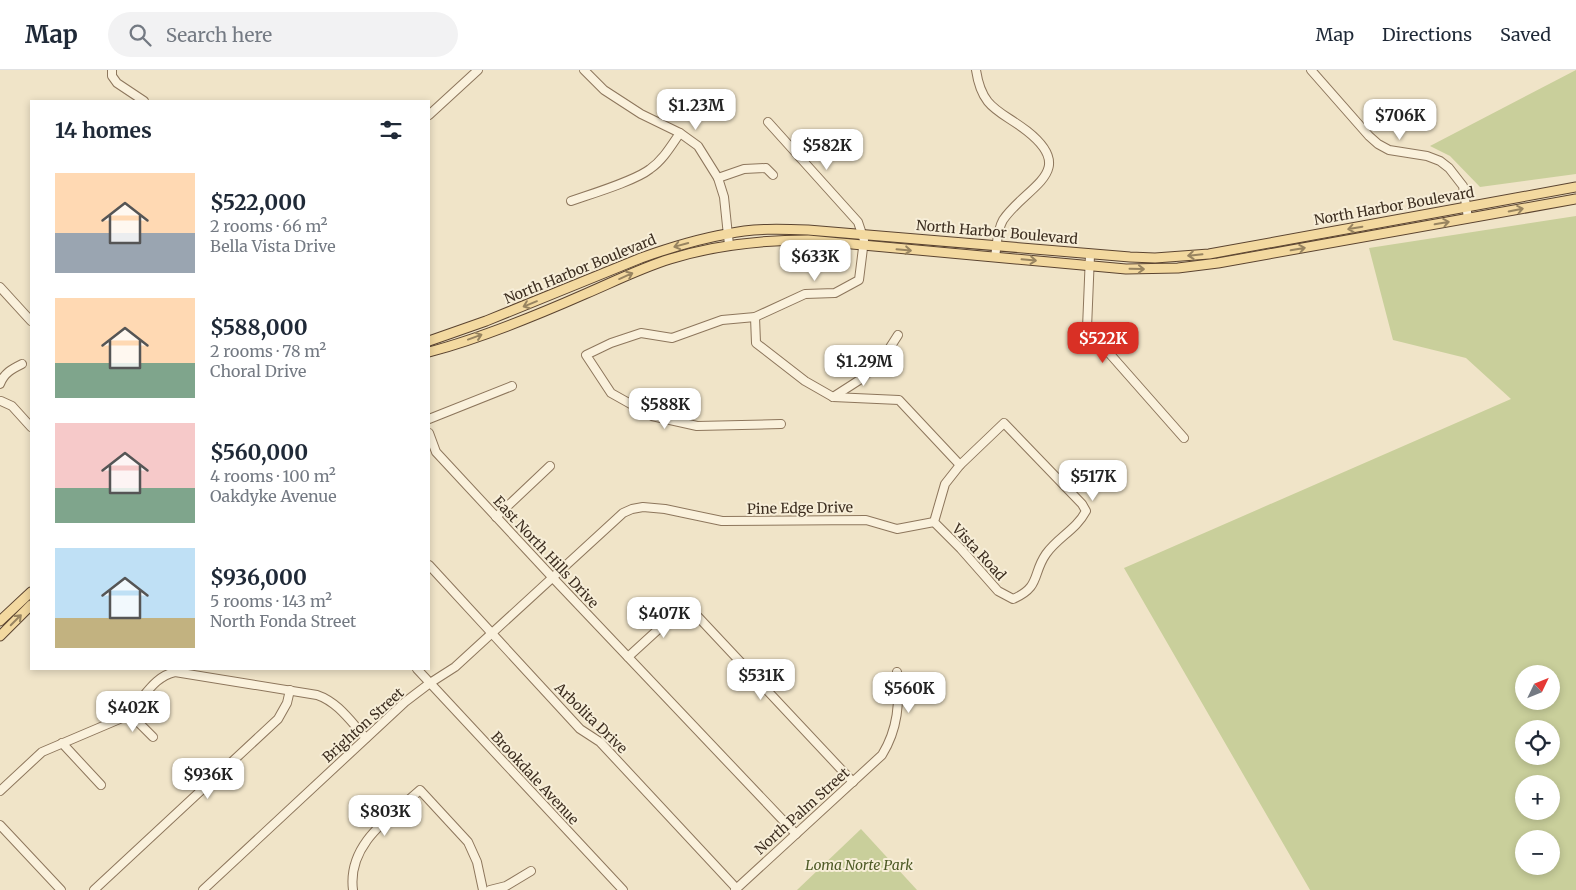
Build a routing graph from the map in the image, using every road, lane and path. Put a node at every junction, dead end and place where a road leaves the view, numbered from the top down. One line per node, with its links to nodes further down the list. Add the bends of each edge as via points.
1 (112, 70): 6 (street, via 117,83)
2 (584, 70): 9 (street, via 604,90)
3 (976, 70): 20 (street, via 980,88 988,102 1035,138 1050,158 1050,167 1045,175 1001,224)
4 (1311, 70): 15 (street, via 1378,144 1389,150 1427,156 1449,168 1463,186)
5 (475, 71): 7 (street)
6 (142, 100)
7 (430, 114)
8 (768, 122): 18 (street, via 858,222)
9 (680, 134): 11 (street, via 698,146); 14 (street, via 649,171)
10 (773, 175): 11 (street, via 766,168 744,168)
11 (718, 178): 17 (street)
12 (1576, 188): 15 (main road, North Harbor Boulevard)
13 (1576, 198): 16 (main road, North Harbor Boulevard, one-way to 13)
14 (571, 201)
15 (1467, 207): 16 (street); 21 (main road, North Harbor Boulevard, one-way to 21, via 1193,256)
16 (1468, 218): 23 (main road, North Harbor Boulevard, one-way to 16, via 1143,269 1198,266)
17 (729, 233): 18 (main road, North Harbor Boulevard, via 789,229); 19 (street); 28 (main road, North Harbor Boulevard, one-way to 28, via 641,258)
18 (863, 240): 19 (main road, North Harbor Boulevard, via 768,241); 20 (main road, North Harbor Boulevard); 22 (main road, North Harbor Boulevard, one-way to 22); 25 (street, via 859,280 835,292 805,294)
19 (729, 246): 29 (main road, North Harbor Boulevard, one-way to 19, via 518,321 668,259)
20 (996, 246): 21 (main road, North Harbor Boulevard); 22 (street)
21 (1090, 255): 23 (street)
22 (995, 257): 23 (main road, North Harbor Boulevard, one-way to 23)
23 (1089, 265): 41 (street, via 1087,328)
24 (1, 292): 26 (street)
25 (755, 317): 33 (street, via 756,343 805,381); 38 (street, via 722,320 672,338 641,333 586,355 611,393 652,416 697,426)
26 (30, 320)
27 (898, 334): 33 (street, via 882,360 861,379)
28 (430, 341)
29 (430, 352)
30 (22, 364): 31 (street, via 10,370)
31 (0, 384)
32 (512, 386): 36 (street)
33 (833, 397): 42 (street, via 899,400)
34 (0, 400): 37 (street, via 12,406)
35 (30, 415): 37 (street)
36 (430, 419)
37 (25, 420): 39 (street)
38 (781, 424)
39 (30, 426)
40 (430, 437): 45 (street, East North Hills Drive, via 436,452)
41 (1184, 438)
42 (960, 465): 46 (street, Vista Road, via 945,484); 46 (street, Vista Road, via 1004,423 1086,511 1080,522 1045,556 1036,580 1025,594 1012,599 998,591)
43 (550, 466): 45 (street)
44 (665, 509): 46 (street, Pine Edge Drive, via 722,522 866,520 898,529); 48 (street, Brighton Street, via 643,507 623,513)
45 (496, 517): 48 (street, East North Hills Drive)
46 (934, 522)
47 (430, 566): 52 (street, Arbolita Drive)
48 (553, 578): 52 (street, Brighton Street); 54 (street, East North Hills Drive)
49 (30, 593): 51 (main road)
50 (30, 606): 53 (main road, one-way to 50)
51 (0, 621)
52 (492, 634): 57 (street, Brighton Street, via 455,667); 69 (street, Arbolita Drive, via 580,729 600,742)
53 (0, 636)
54 (628, 657): 63 (street, via 686,604); 67 (street, East North Hills Drive)
55 (418, 670): 57 (street, Brookdale Avenue)
56 (897, 672): 63 (street, North Palm Street, via 898,715 893,733 882,755)
57 (430, 683): 61 (street, Brighton Street); 76 (street, Brookdale Avenue)
58 (290, 690): 59 (street, via 176,672 158,679); 61 (street, via 326,698); 71 (street, via 278,719)
59 (129, 713): 60 (street); 62 (street)
60 (153, 737)
61 (366, 738): 72 (street, Brighton Street)
62 (62, 743): 64 (street); 65 (street, via 42,752)
63 (853, 782): 67 (street, North Palm Street)
64 (101, 785)
65 (0, 791)
66 (0, 825): 70 (street)
67 (796, 834): 69 (street, North Palm Street)
68 (531, 871): 75 (street, via 506,886)
69 (736, 889)
70 (61, 890)
71 (94, 890)
72 (203, 890)
73 (353, 890): 74 (street, via 354,866 364,843 420,790 468,842 477,862)
74 (482, 890)
75 (490, 890)
76 (623, 890)

